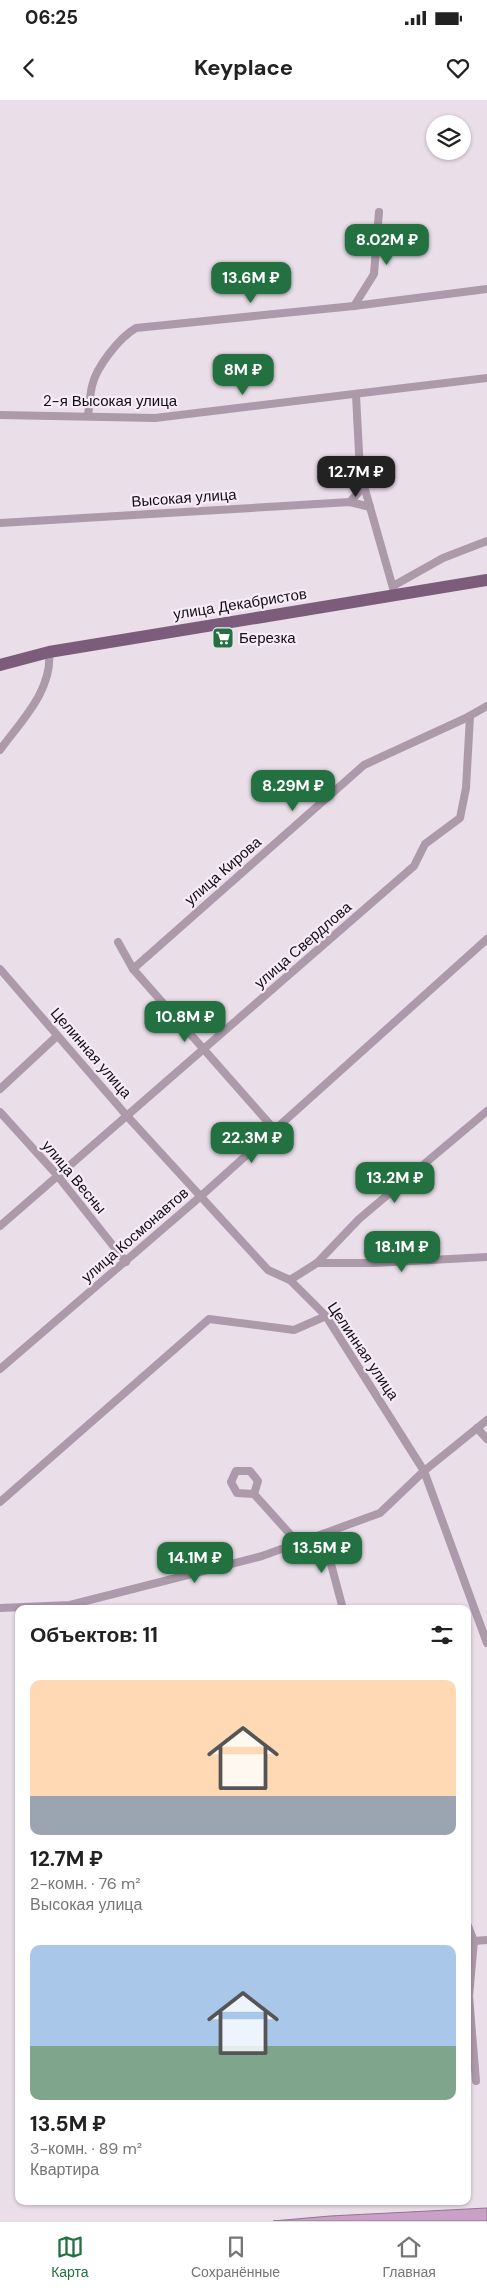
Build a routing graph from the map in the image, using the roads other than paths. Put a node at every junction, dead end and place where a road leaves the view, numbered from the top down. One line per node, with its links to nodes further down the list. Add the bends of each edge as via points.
1 (378, 212): 3 (street, via 374,274)
2 (487, 289): 3 (street)
3 (354, 306): 7 (street, via 136,328 118,341 94,379)
4 (487, 378): 5 (street, 2-я Высокая улица)
5 (356, 395): 7 (street, 2-я Высокая улица, via 155,418); 8 (street, via 360,472)
6 (0, 415): 7 (street, 2-я Высокая улица)
7 (88, 416)
8 (364, 486): 9 (street); 10 (street)
9 (350, 502): 10 (street, Высокая улица); 11 (street, Высокая улица)
10 (370, 507): 14 (street)
11 (0, 523)
12 (487, 541): 14 (street, via 443,558)
13 (487, 580): 14 (main road, улица Декабристов)
14 (394, 591): 15 (main road, улица Декабристов)
15 (48, 652): 16 (main road, улица Декабристов); 19 (street, via 50,666 45,688)
16 (0, 665)
17 (487, 706): 18 (street, улица Кирова)
18 (470, 716): 22 (street, улица Кирова, via 364,765); 25 (street, улица Свердлова, via 466,788 460,818 426,844 414,866)
19 (0, 750)
20 (487, 939): 30 (street, улица Космонавтов)
21 (118, 942): 22 (street)
22 (133, 968): 25 (street)
23 (0, 969): 24 (street, Целинная улица)
24 (57, 1036): 26 (street); 29 (street, Целинная улица)
25 (204, 1048): 29 (street, улица Свердлова); 30 (street)
26 (0, 1089)
27 (487, 1111): 36 (street, via 359,1219)
28 (0, 1112): 31 (street, улица Весны)
29 (127, 1116): 31 (street, улица Свердлова); 32 (street, Целинная улица)
30 (274, 1129): 32 (street, улица Космонавтов)
31 (57, 1175): 33 (street, улица Свердлова); 35 (street, улица Весны)
32 (201, 1196): 35 (street, улица Космонавтов); 37 (street, Целинная улица, via 268,1270)
33 (0, 1226)
34 (487, 1258): 36 (street)
35 (126, 1262): 39 (street, улица Космонавтов)
36 (317, 1263): 37 (street)
37 (290, 1280): 38 (street, Целинная улица)
38 (326, 1316): 43 (street, Целинная улица); 45 (street, via 294,1330 209,1319)
39 (0, 1369)
40 (487, 1420): 41 (street)
41 (477, 1428): 42 (street); 43 (street)
42 (487, 1439)
43 (424, 1471): 46 (street, via 380,1514); 52 (street, Целинная улица)
44 (254, 1494): 47 (street)
45 (0, 1502)
46 (323, 1534): 47 (street); 49 (street)
47 (298, 1543): 48 (street, via 262,1556)
48 (78, 1605)
49 (342, 1605)
50 (0, 1608): 51 (street)
51 (15, 1608)
52 (484, 1628): 53 (street, Целинная улица)
53 (487, 1643)
54 (471, 1934): 56 (street)
55 (487, 1940): 56 (street)
56 (474, 1941): 57 (street)
57 (471, 1982)
58 (471, 2010): 59 (street)
59 (476, 2081)

